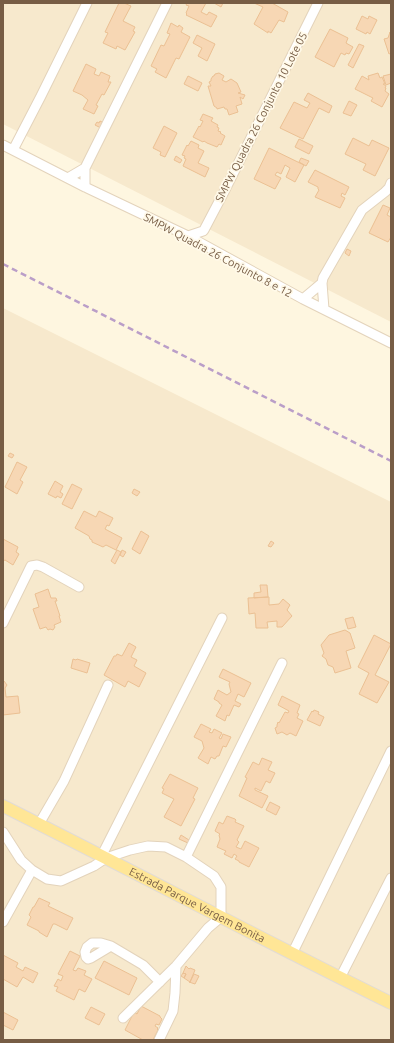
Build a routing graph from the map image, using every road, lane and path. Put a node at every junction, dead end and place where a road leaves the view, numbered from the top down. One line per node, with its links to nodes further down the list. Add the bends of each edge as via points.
1 (87, 3): 5 (street)
2 (167, 3): 6 (street)
3 (318, 3): 10 (street, SMPW Quadra 26 Conjunto 10 Lote 05)
4 (3, 145): 5 (street, SMPW Quadra 26 Conjunto 8 e 12)
5 (13, 150): 7 (street, SMPW Quadra 26 Conjunto 8 e 12)
6 (85, 168): 7 (street); 9 (street)
7 (68, 178): 9 (street, SMPW Quadra 26 Conjunto 8 e 12)
8 (391, 183): 13 (street, via 389,188 366,206 359,215)
9 (85, 187): 11 (street, SMPW Quadra 26 Conjunto 8 e 12)
10 (203, 231): 11 (street); 12 (street)
11 (188, 236): 12 (street, SMPW Quadra 26 Conjunto 8 e 12)
12 (206, 246): 14 (street, SMPW Quadra 26 Conjunto 8 e 12)
13 (322, 283): 14 (street); 15 (street)
14 (302, 299): 15 (street, SMPW Quadra 26 Conjunto 8 e 12)
15 (324, 309): 16 (street, SMPW Quadra 26 Conjunto 8 e 12)
16 (391, 342)
17 (79, 587): 19 (street, via 43,567 31,566)
18 (222, 618): 26 (street)
19 (3, 623)
20 (282, 663): 27 (street)
21 (108, 684): 24 (street, via 64,781)
22 (391, 751): 33 (street)
23 (3, 806): 24 (main road, Estrada Parque Vargem Bonita)
24 (39, 824): 26 (main road, Estrada Parque Vargem Bonita)
25 (3, 832): 28 (street, via 21,860)
26 (104, 856): 27 (street, via 148,846 166,847); 28 (street, via 94,866 61,881 47,879); 30 (main road, Estrada Parque Vargem Bonita)
27 (186, 857): 30 (street, via 214,876 221,887)
28 (32, 870): 31 (street)
29 (391, 878): 35 (street)
30 (222, 917): 33 (main road, Estrada Parque Vargem Bonita); 34 (street, via 208,928)
31 (3, 922)
32 (111, 946): 36 (street, via 143,964)
33 (292, 954): 35 (main road, Estrada Parque Vargem Bonita)
34 (176, 966): 36 (street); 39 (street, via 172,1011)
35 (340, 978): 37 (main road, Estrada Parque Vargem Bonita)
36 (160, 982): 38 (street)
37 (391, 1003)
38 (123, 1018)
39 (159, 1040)

